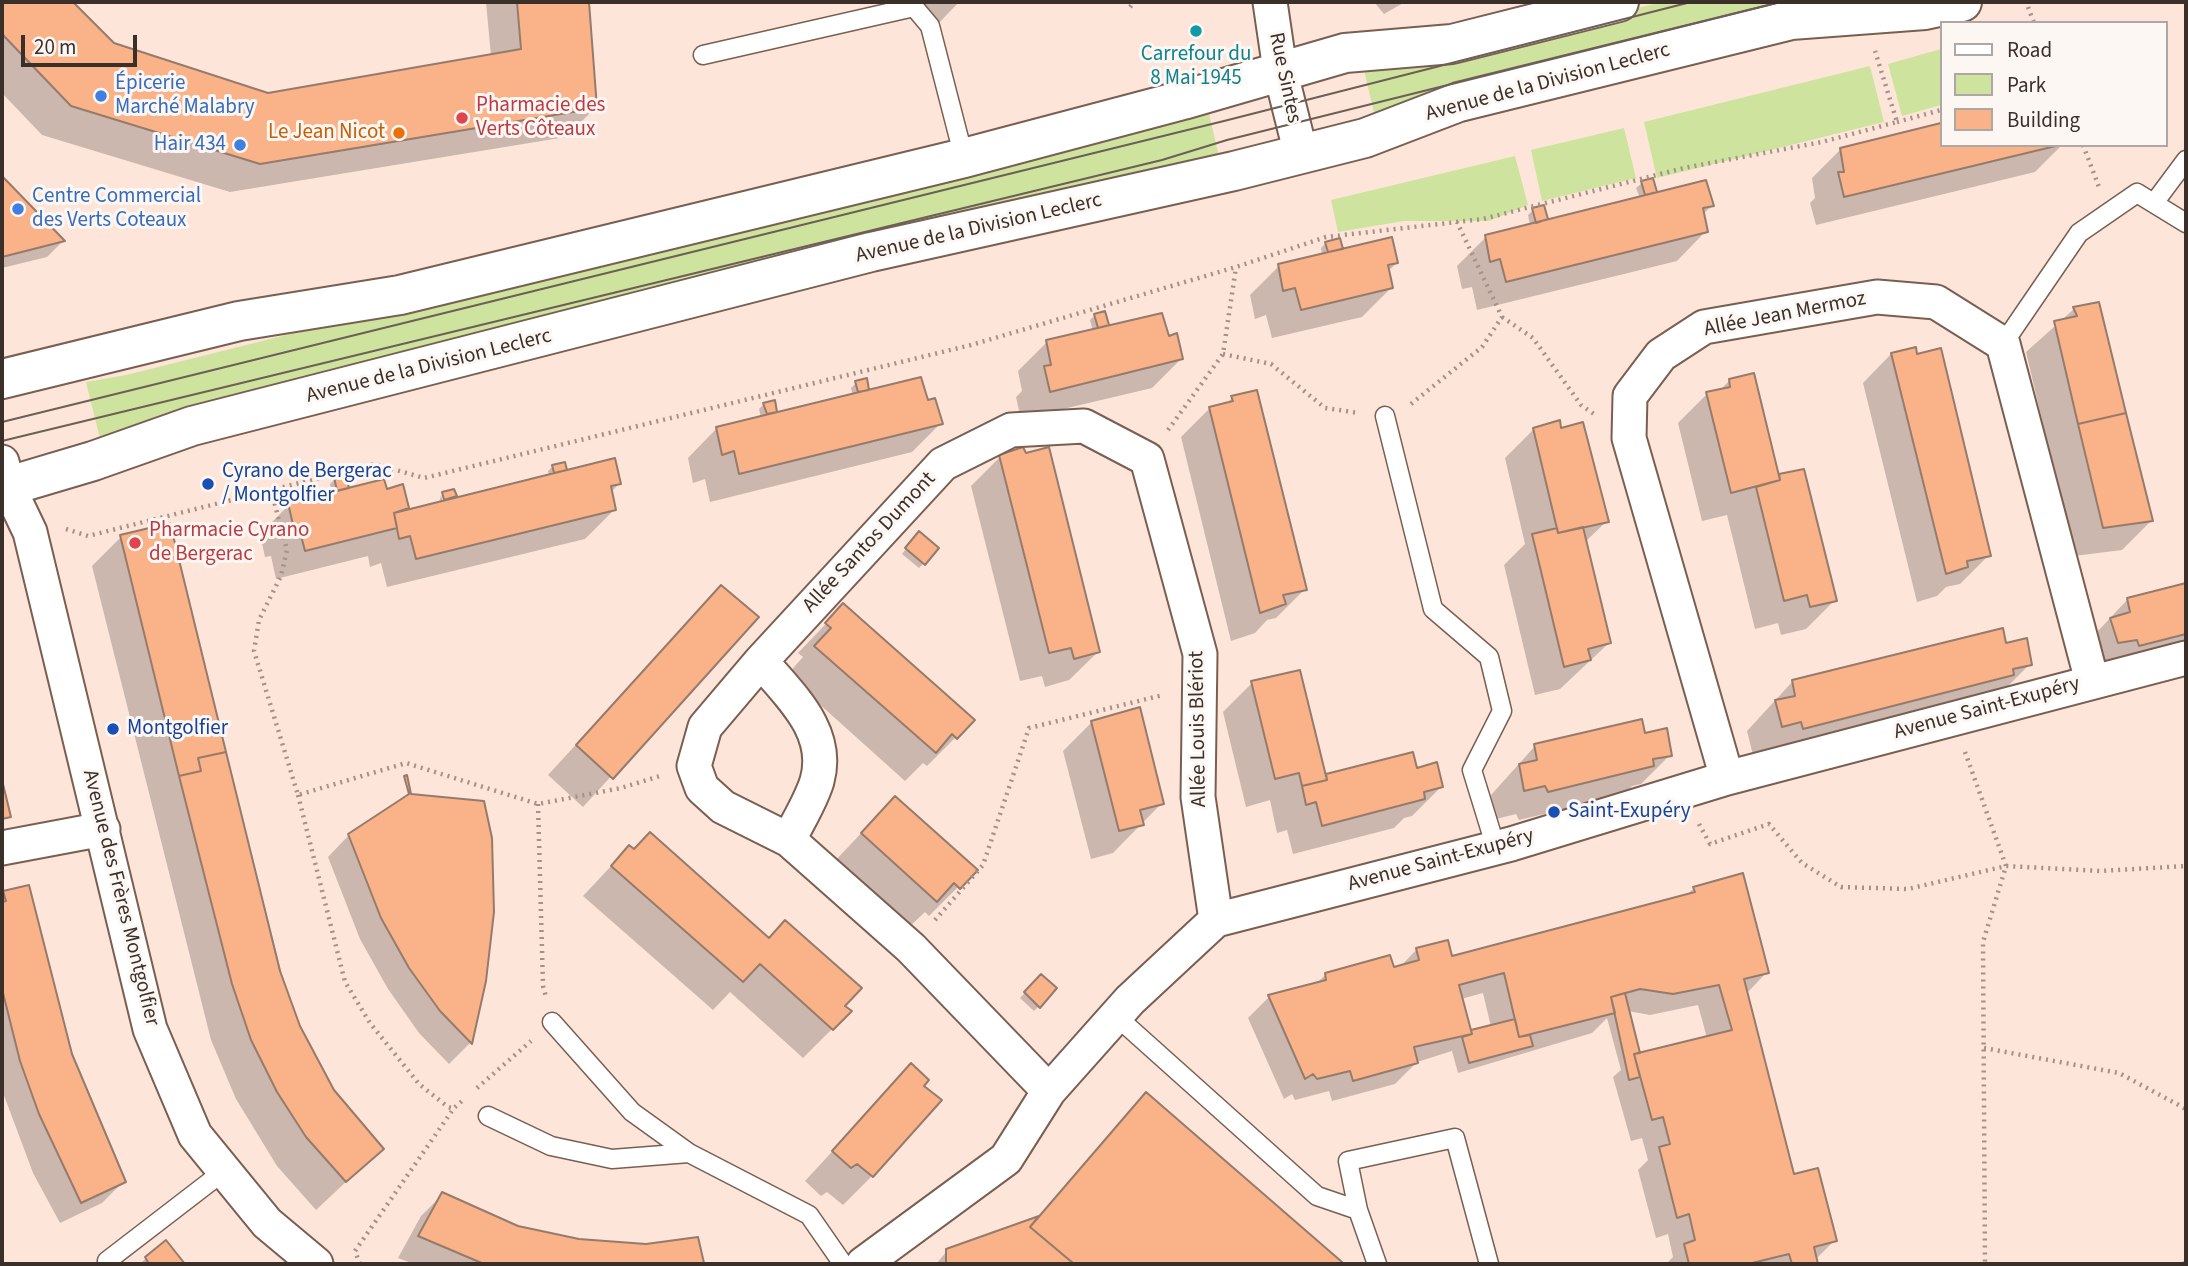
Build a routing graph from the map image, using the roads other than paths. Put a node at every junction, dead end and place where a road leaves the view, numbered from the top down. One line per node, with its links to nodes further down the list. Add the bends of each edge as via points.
1 (1270, 2): 5 (street, Rue Sintes)
2 (1619, 2): 5 (main road, via 1452,44 1345,53)
3 (1962, 2): 6 (main road, Avenue de la Division Leclerc, via 1925,10 1791,20 1459,102 1365,138)
4 (703, 55): 7 (lane, via 914,7 930,26)
5 (1280, 70): 6 (street, Rue Sintes); 7 (main road)
6 (1301, 153): 15 (main road, Avenue de la Division Leclerc, via 871,253)
7 (964, 158): 12 (main road, via 400,295 239,321)
8 (2186, 160): 9 (lane)
9 (2154, 203): 10 (lane); 11 (lane, via 2137,192 2079,233)
10 (2186, 223)
11 (2003, 344): 18 (street); 19 (street, Allée Jean Mermoz, via 1936,302 1877,297 1704,327 1661,355 1630,396 1629,438)
12 (2, 379)
13 (1385, 416): 23 (lane, via 1433,609 1489,657 1492,668 1502,711 1472,771)
14 (1147, 459): 17 (street, Allée Santos Dumont, via 1084,426 1011,430 943,464); 24 (street, Allée Louis Blériot, via 1200,654 1198,797)
15 (4, 478): 20 (street, Avenue des Frères Montgolfier, via 30,533)
16 (2186, 658): 18 (street, Avenue Saint-Exupéry)
17 (761, 661): 21 (street, via 810,720 821,751 817,782); 21 (street, Allée Santos Dumont, via 705,727 694,766 702,788 723,807)
18 (2092, 681): 19 (street, Avenue Saint-Exupéry)
19 (1727, 778): 23 (street, Avenue Saint-Exupéry)
20 (103, 829): 22 (street); 30 (street, Avenue des Frères Montgolfier, via 150,1029 195,1135)
21 (789, 840): 27 (street, via 911,948)
22 (2, 848)
23 (1496, 848): 24 (street, Avenue Saint-Exupéry)
24 (1216, 920): 25 (street, Avenue Saint-Exupéry)
25 (1116, 1016): 27 (street, Avenue Saint-Exupéry); 31 (lane, via 1317,1196)
26 (552, 1022): 29 (lane, via 632,1112)
27 (1049, 1091): 35 (street, Avenue Saint-Exupéry, via 1006,1159)
28 (488, 1116): 29 (lane, via 551,1146 612,1159)
29 (690, 1153): 34 (lane, via 808,1215)
30 (224, 1171): 32 (lane); 33 (street, Avenue des Frères Montgolfier, via 267,1223)
31 (1358, 1210): 36 (lane); 37 (lane, via 1348,1161 1455,1138)
32 (107, 1264)
33 (316, 1264)
34 (843, 1264)
35 (863, 1264)
36 (1377, 1264)
37 (1489, 1264)

